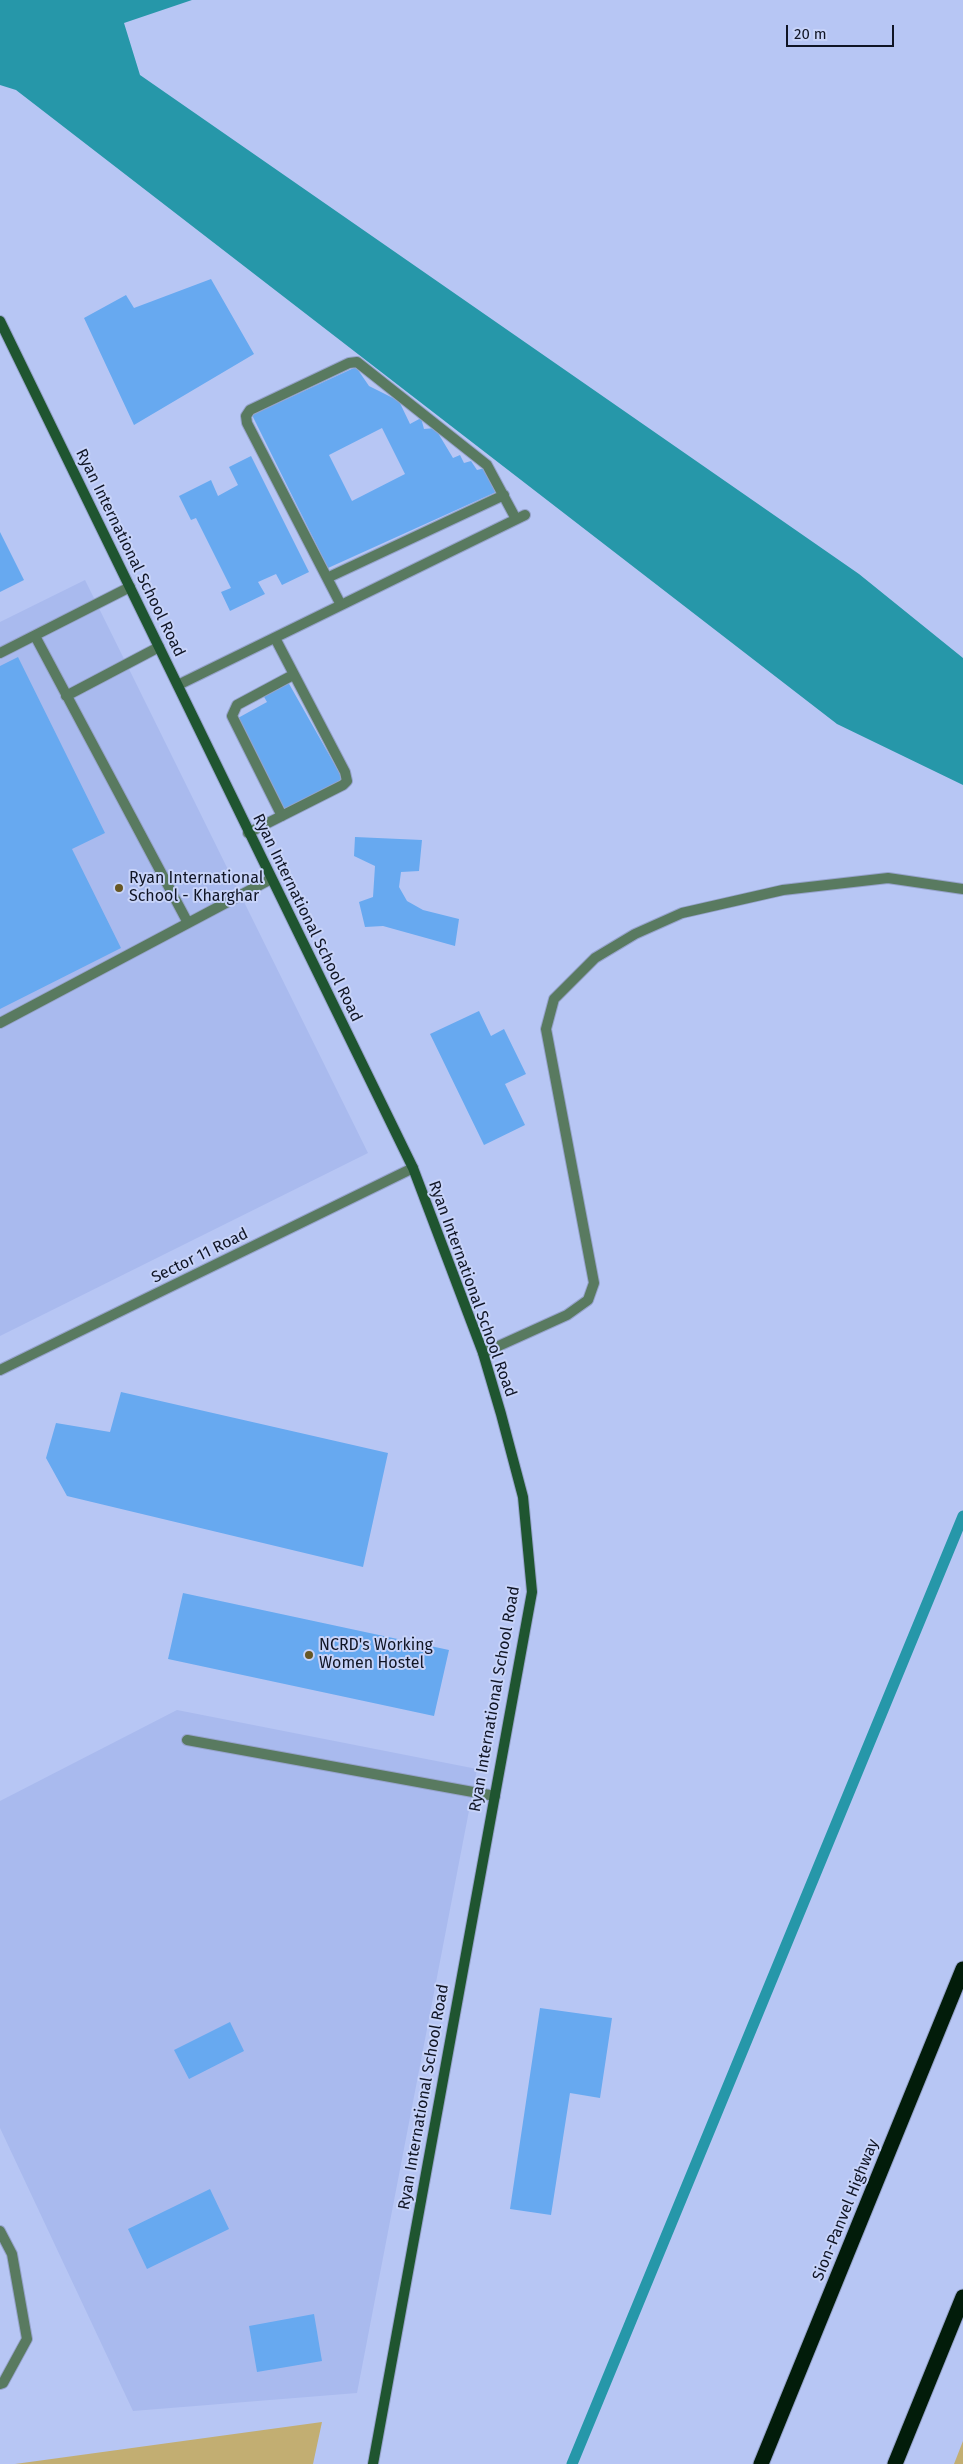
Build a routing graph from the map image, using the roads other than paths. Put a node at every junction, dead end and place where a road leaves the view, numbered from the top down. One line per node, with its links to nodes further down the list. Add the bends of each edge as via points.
1 (0, 322): 4 (street, Ryan International School Road)
2 (504, 496): 3 (street); 3 (street, via 491,471 476,454 363,364 357,362 340,368 250,410 246,416); 5 (street, via 520,517)
3 (327, 578): 5 (street)
4 (130, 587): 6 (street); 8 (street, Ryan International School Road)
5 (341, 605): 7 (street)
6 (34, 636): 9 (street); 12 (street)
7 (274, 638): 10 (street); 11 (street)
8 (159, 647): 11 (street, Ryan International School Road); 12 (street)
9 (0, 653)
10 (294, 675): 13 (street, via 237,705 232,716); 13 (street, via 347,781)
11 (178, 686): 14 (street, Ryan International School Road)
12 (66, 696): 17 (street)
13 (282, 816): 14 (street)
14 (248, 833): 15 (street, Ryan International School Road)
15 (271, 879): 17 (street); 19 (street, Ryan International School Road)
16 (963, 889): 20 (street, via 888,878 783,890 682,913 635,934 595,958 554,999 546,1029 594,1283 588,1300 567,1315)
17 (188, 923): 18 (street)
18 (0, 1023)
19 (413, 1168): 20 (street, Ryan International School Road); 21 (street, Sector 11 Road)
20 (483, 1353): 23 (street, Ryan International School Road, via 523,1497 532,1592)
21 (0, 1370)
22 (187, 1740): 23 (street)
23 (495, 1796): 28 (street, Ryan International School Road)
24 (963, 1970): 29 (highway, Sion-Panvel Highway)
25 (0, 2231): 27 (street, via 12,2254 27,2339)
26 (963, 2297): 30 (highway)
27 (0, 2384)
28 (373, 2464)
29 (761, 2464)
30 (895, 2464)

